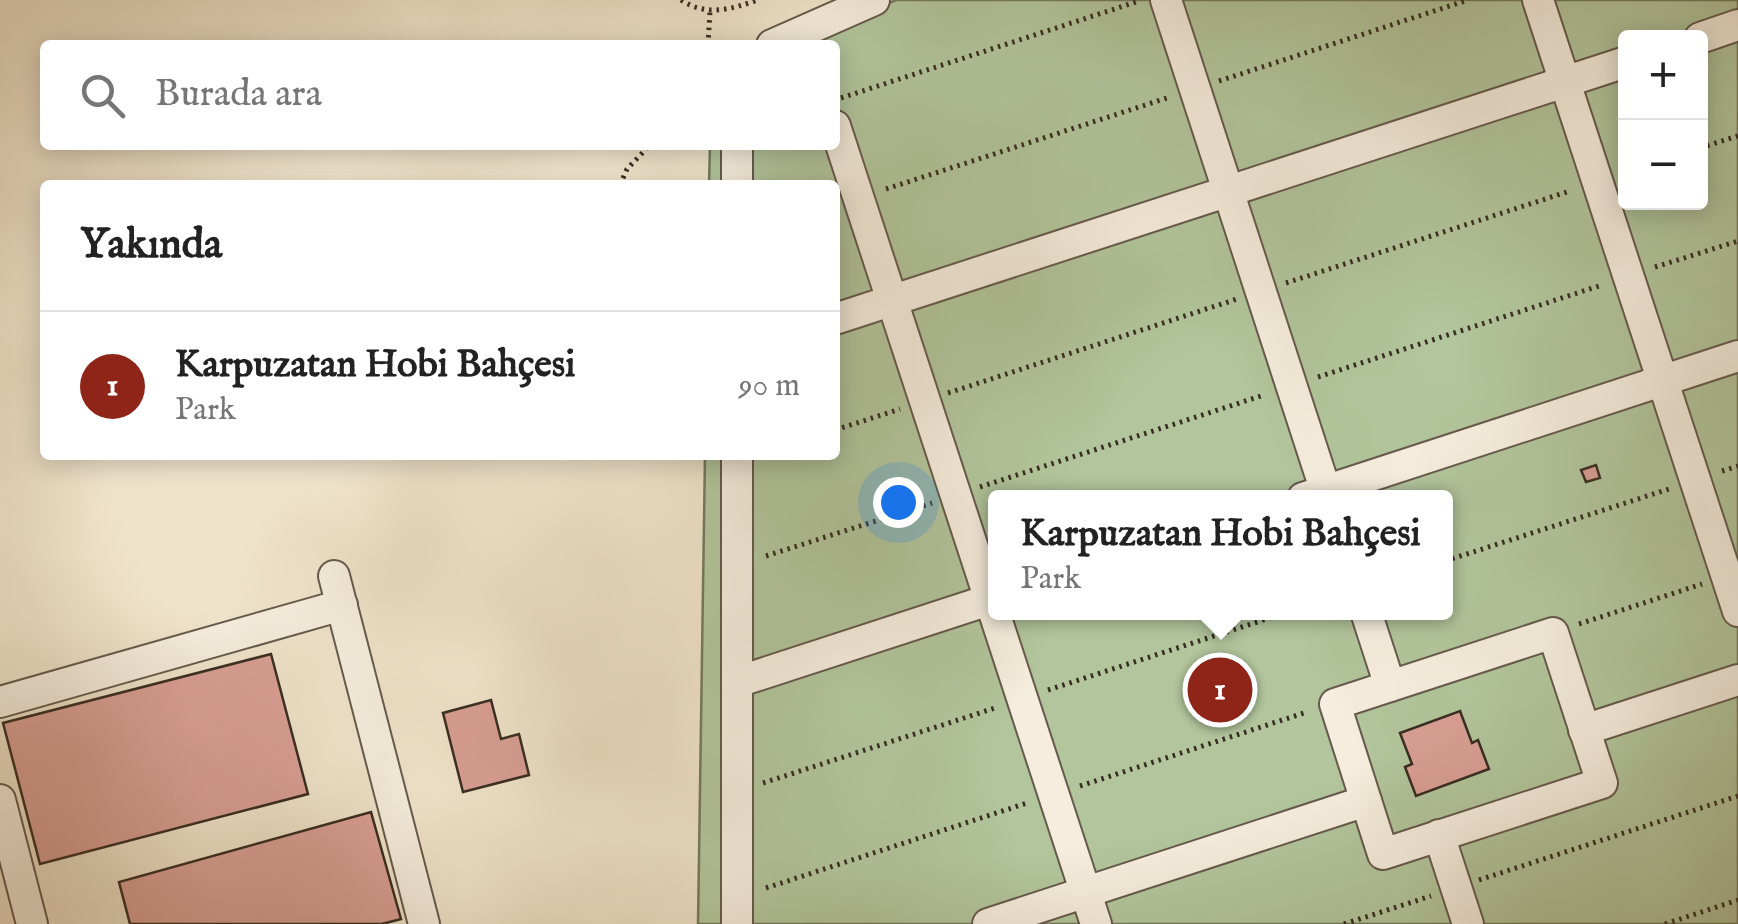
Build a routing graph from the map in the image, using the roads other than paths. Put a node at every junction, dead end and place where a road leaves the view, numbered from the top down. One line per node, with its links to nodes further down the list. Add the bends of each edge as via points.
1 (874, 0): 6 (street)
2 (1166, 0): 12 (street)
3 (1538, 0): 8 (street)
4 (1738, 25): 5 (street)
5 (1708, 35)
6 (806, 38)
7 (1618, 65): 8 (street)
8 (1565, 82): 12 (street); 16 (street)
9 (840, 142): 13 (street)
10 (737, 150): 11 (street)
11 (737, 180)
12 (1228, 191): 13 (street); 18 (street, via 1292,386)
13 (892, 300): 14 (street); 20 (street)
14 (840, 316)
15 (1738, 356): 16 (street)
16 (1663, 380): 19 (street); 22 (street)
17 (737, 460): 26 (street)
18 (1318, 490)
19 (1334, 490)
20 (988, 588)
21 (988, 600): 26 (street)
22 (1738, 611)
23 (999, 620): 33 (street)
24 (1369, 620): 27 (street)
25 (1738, 680): 29 (street)
26 (737, 682): 34 (street)
27 (1390, 686): 29 (street, via 1553,634); 31 (street, via 1335,704)
28 (0, 702): 36 (street, via 338,590)
29 (1584, 730): 32 (street, via 1602,783)
30 (0, 800): 35 (street)
31 (1366, 801): 32 (street, via 1383,854); 33 (street)
32 (1439, 835): 39 (street)
33 (1086, 892): 37 (street); 38 (street)
34 (737, 911)
35 (32, 924)
36 (424, 924)
37 (988, 924)
38 (1096, 924)
39 (1468, 924)

